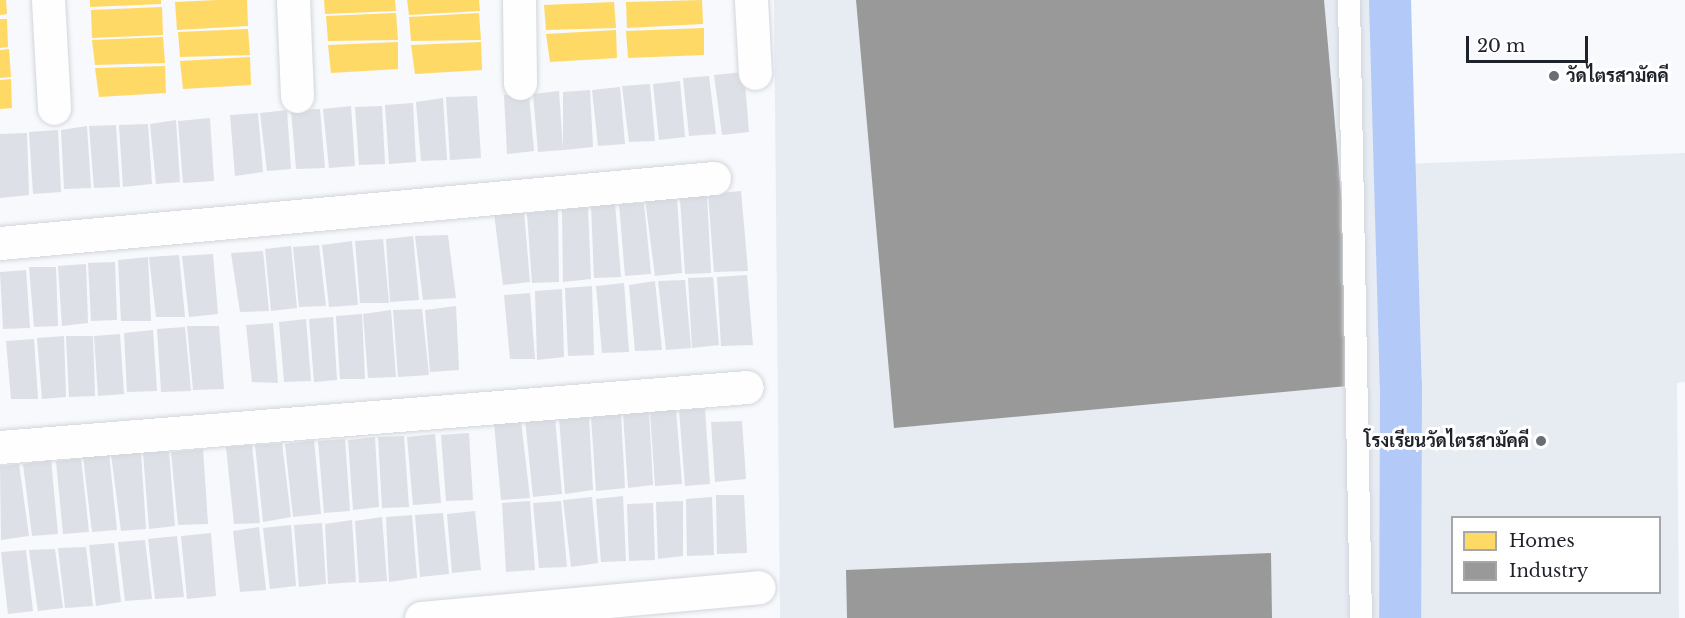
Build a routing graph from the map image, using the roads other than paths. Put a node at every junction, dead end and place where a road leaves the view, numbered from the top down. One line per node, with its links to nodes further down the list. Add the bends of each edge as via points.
1 (48, 0): 9 (street)
2 (293, 0): 8 (street)
3 (519, 0): 7 (street)
4 (751, 0): 6 (street)
5 (1348, 0): 17 (lane)
6 (755, 73)
7 (520, 83)
8 (297, 96)
9 (54, 108)
10 (714, 178): 11 (street)
11 (0, 243)
12 (747, 387): 13 (street)
13 (0, 447)
14 (759, 587): 15 (street)
15 (497, 614): 16 (street)
16 (420, 618)
17 (1361, 618)

